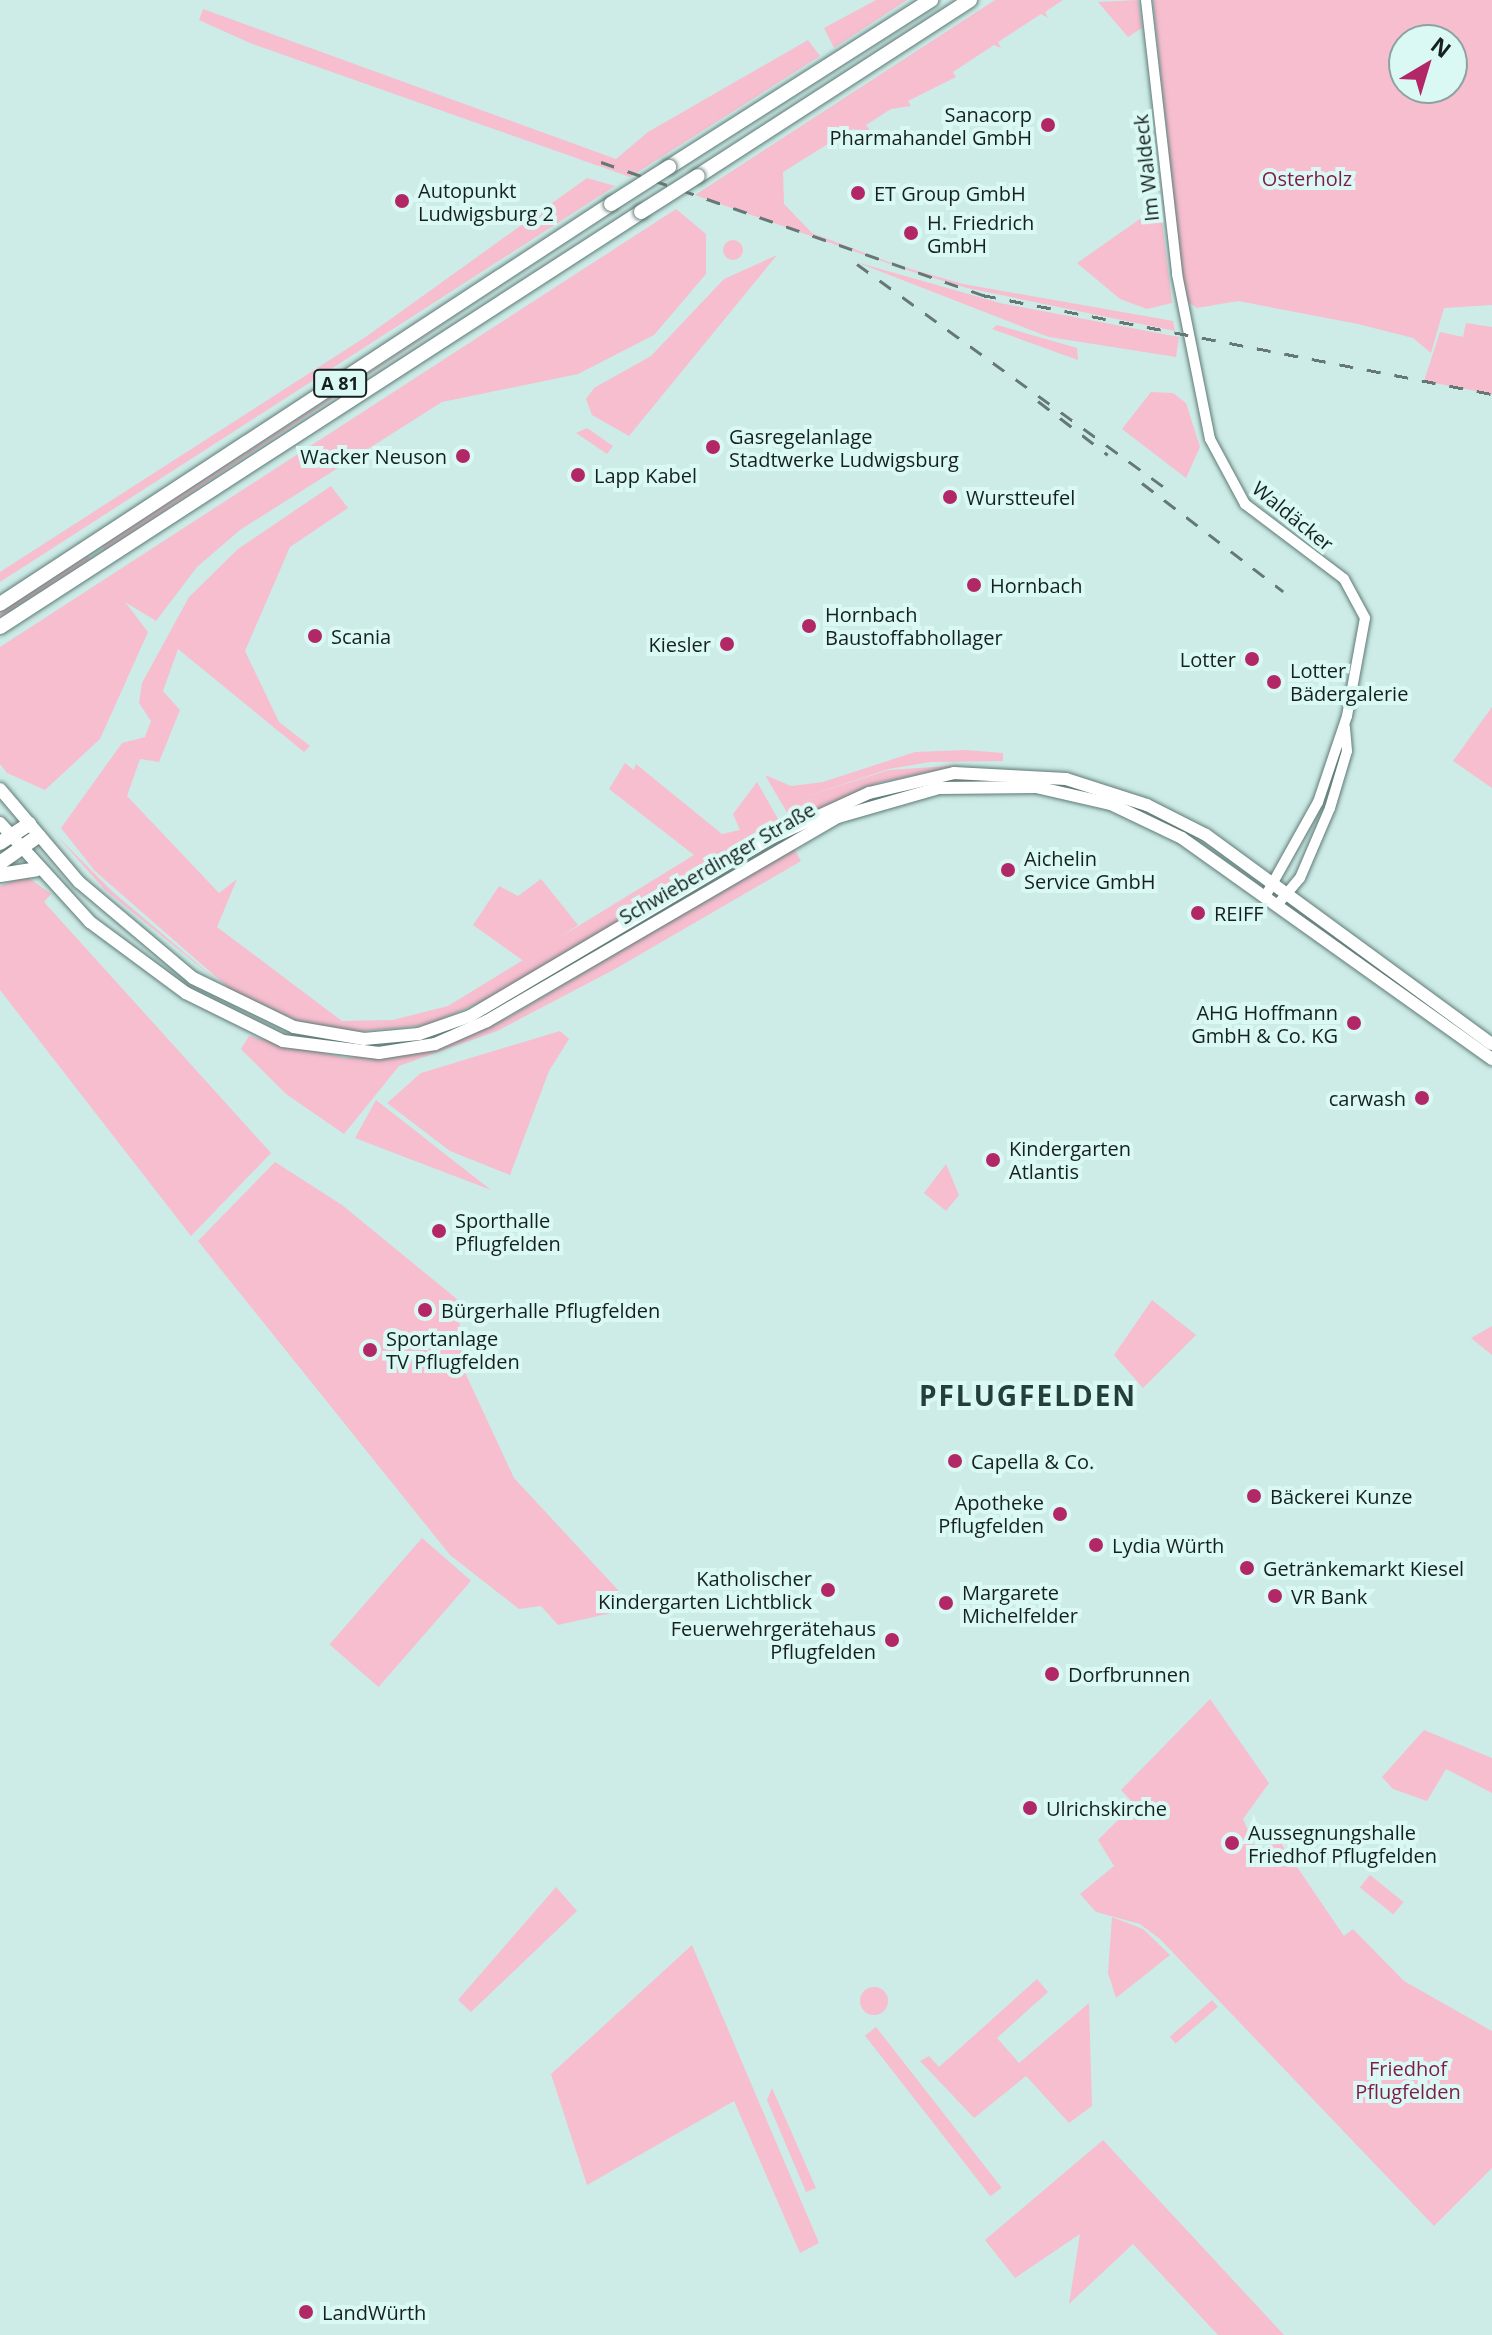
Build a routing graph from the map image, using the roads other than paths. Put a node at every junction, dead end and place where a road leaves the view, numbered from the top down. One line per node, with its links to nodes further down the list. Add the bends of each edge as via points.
1 (931, 0): 5 (highway, A 81, bridge)
2 (970, 0): 6 (highway, A 81, bridge)
3 (1146, 3): 4 (street, Im Waldeck)
4 (1185, 326): 7 (street, Waldäcker, via 1210,439 1234,491 1344,579 1360,602 1365,636)
5 (0, 604)
6 (0, 627)
7 (1345, 726): 15 (street, Waldäcker, via 1306,831); 16 (street, Waldäcker, via 1337,787)
8 (0, 789): 10 (main road, Schwieberdinger Straße)
9 (0, 823): 11 (main road, Schwieberdinger Straße)
10 (33, 830): 11 (highway); 15 (main road, Schwieberdinger Straße, via 122,921 193,978 243,1004 344,1038 444,1027 814,816 891,785 954,773 1038,775 1122,795 1206,835)
11 (10, 843): 12 (highway); 13 (main road, Schwieberdinger Straße)
12 (0, 863)
13 (37, 869): 14 (highway); 17 (main road, Schwieberdinger Straße, via 111,940 228,1017 331,1052 435,1044 487,1021 819,826 895,797 960,785 1036,787 1111,804 1171,832)
14 (0, 875)
15 (1276, 882): 16 (main road, Schwieberdinger Straße); 17 (street, Waldäcker)
16 (1290, 892): 18 (street, Waldäcker); 19 (main road, Schwieberdinger Straße)
17 (1266, 895): 18 (main road, Schwieberdinger Straße)
18 (1278, 904): 20 (main road, Schwieberdinger Straße)
19 (1359, 944): 20 (main road); 21 (main road, Schwieberdinger Straße)
20 (1350, 956): 22 (main road, Schwieberdinger Straße)
21 (1492, 1044)
22 (1492, 1059)

